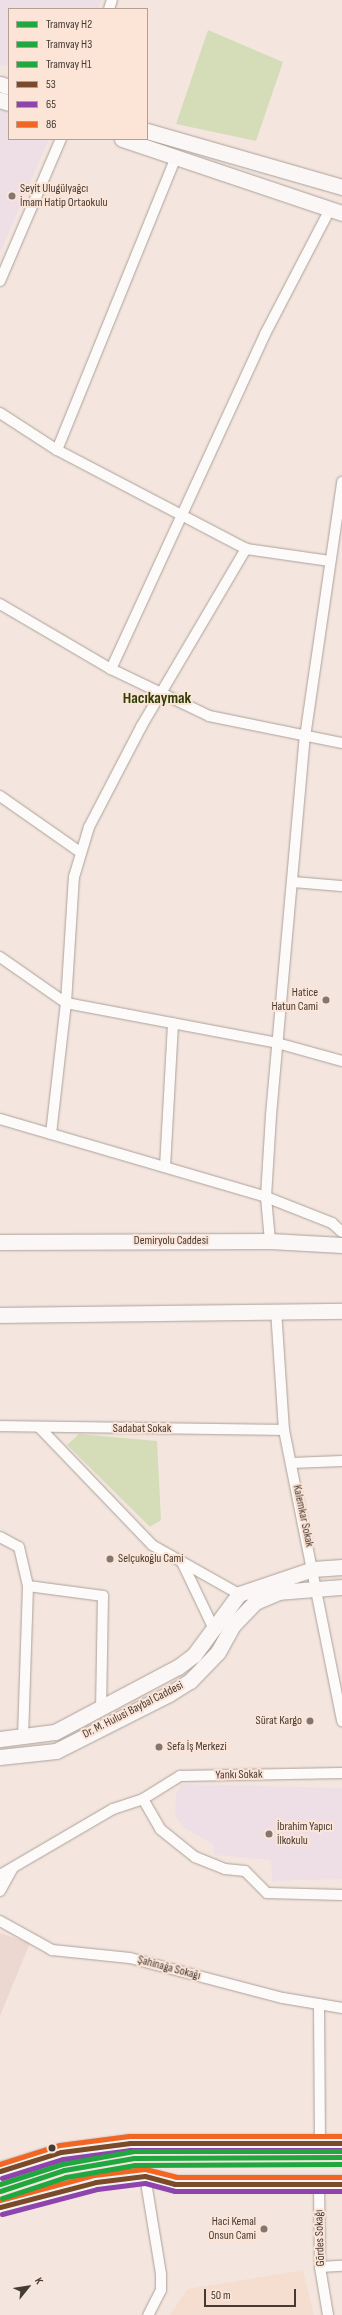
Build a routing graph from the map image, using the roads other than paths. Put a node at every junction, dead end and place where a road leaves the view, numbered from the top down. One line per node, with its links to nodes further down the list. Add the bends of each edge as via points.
1 (148, 131): 5 (street)
2 (61, 140): 7 (street)
3 (125, 140): 4 (street)
4 (176, 157): 6 (street); 9 (street)
5 (342, 186)
6 (336, 211): 11 (street, via 265,334)
7 (0, 281)
8 (0, 413): 9 (street)
9 (57, 450): 11 (street)
10 (342, 483): 13 (street)
11 (181, 514): 12 (street); 15 (street)
12 (246, 548): 13 (street); 16 (street)
13 (330, 562): 17 (street)
14 (0, 604): 15 (street)
15 (111, 669): 16 (street)
16 (162, 694): 17 (street, via 209,716); 20 (street, via 122,761)
17 (305, 737): 18 (street); 21 (street)
18 (342, 743)
19 (0, 796): 20 (street)
20 (80, 852): 24 (street, via 74,877)
21 (292, 882): 22 (street); 26 (street)
22 (342, 886)
23 (0, 957): 24 (street)
24 (66, 1003): 25 (street); 29 (street)
25 (173, 1023): 26 (street); 30 (street)
26 (277, 1043): 27 (street); 31 (street)
27 (342, 1061)
28 (0, 1119): 29 (street)
29 (50, 1134): 30 (street)
30 (165, 1167): 31 (street)
31 (266, 1197): 32 (street, via 332,1223); 33 (street)
32 (342, 1232)
33 (270, 1241): 34 (street, Demiryolu Caddesi); 35 (street, Demiryolu Caddesi)
34 (0, 1242)
35 (342, 1245)
36 (276, 1310): 37 (street); 38 (street); 41 (street, Kalemkar Sokak)
37 (342, 1310)
38 (0, 1315)
39 (0, 1426): 40 (street, Sadabat Sokak)
40 (39, 1427): 41 (street, Sadabat Sokak); 45 (street, via 152,1545)
41 (284, 1430): 43 (street, Kalemkar Sokak)
42 (342, 1461): 43 (street)
43 (291, 1463): 47 (street, Kalemkar Sokak)
44 (0, 1537): 48 (street, via 19,1547)
45 (182, 1562): 51 (street); 52 (street)
46 (342, 1567): 47 (street)
47 (313, 1568): 50 (street, Kalemkar Sokak); 51 (street)
48 (28, 1586): 53 (street, via 103,1596); 55 (street)
49 (342, 1587): 50 (street, Dr. M. Hulusi Baybal Caddesi)
50 (317, 1589): 54 (street, Kalemkar Sokak, via 324,1645); 57 (street, Dr. M. Hulusi Baybal Caddesi, via 278,1592 254,1602 233,1625 218,1652 190,1681 169,1694 56,1751)
51 (240, 1594): 52 (street, Dr. M. Hulusi Baybal Caddesi)
52 (214, 1629): 53 (street, Dr. M. Hulusi Baybal Caddesi, via 194,1655 178,1667)
53 (101, 1709): 55 (street, Dr. M. Hulusi Baybal Caddesi, via 55,1732)
54 (342, 1721)
55 (23, 1737): 56 (street, Dr. M. Hulusi Baybal Caddesi)
56 (0, 1739)
57 (0, 1756)
58 (342, 1773): 59 (street, Yankı Sokak, via 180,1776)
59 (143, 1800): 60 (street, Yankı Sokak, via 113,1809); 63 (street, via 160,1829 195,1857 225,1869 245,1872 267,1893)
60 (14, 1867): 61 (street, Yankı Sokak); 62 (street)
61 (0, 1875)
62 (0, 1891)
63 (342, 1895)
64 (0, 1921): 65 (street, Şahinağa Sokağı, via 52,1950 130,1958)
65 (319, 2004): 66 (street, Şahinağa Sokağı); 67 (street)
66 (342, 2008)
67 (320, 2143): 68 (main road); 69 (main road, via 130,2143 61,2152)
68 (342, 2143)
69 (0, 2171)
70 (145, 2176): 71 (main road, via 175,2184); 73 (main road, via 96,2182); 76 (street, via 162,2274 161,2290)
71 (319, 2184): 72 (main road); 75 (street, Gördes Sokağı)
72 (342, 2184)
73 (0, 2207)
74 (342, 2266): 75 (street)
75 (320, 2267): 77 (street, Gördes Sokağı)
76 (148, 2315)
77 (328, 2315)

